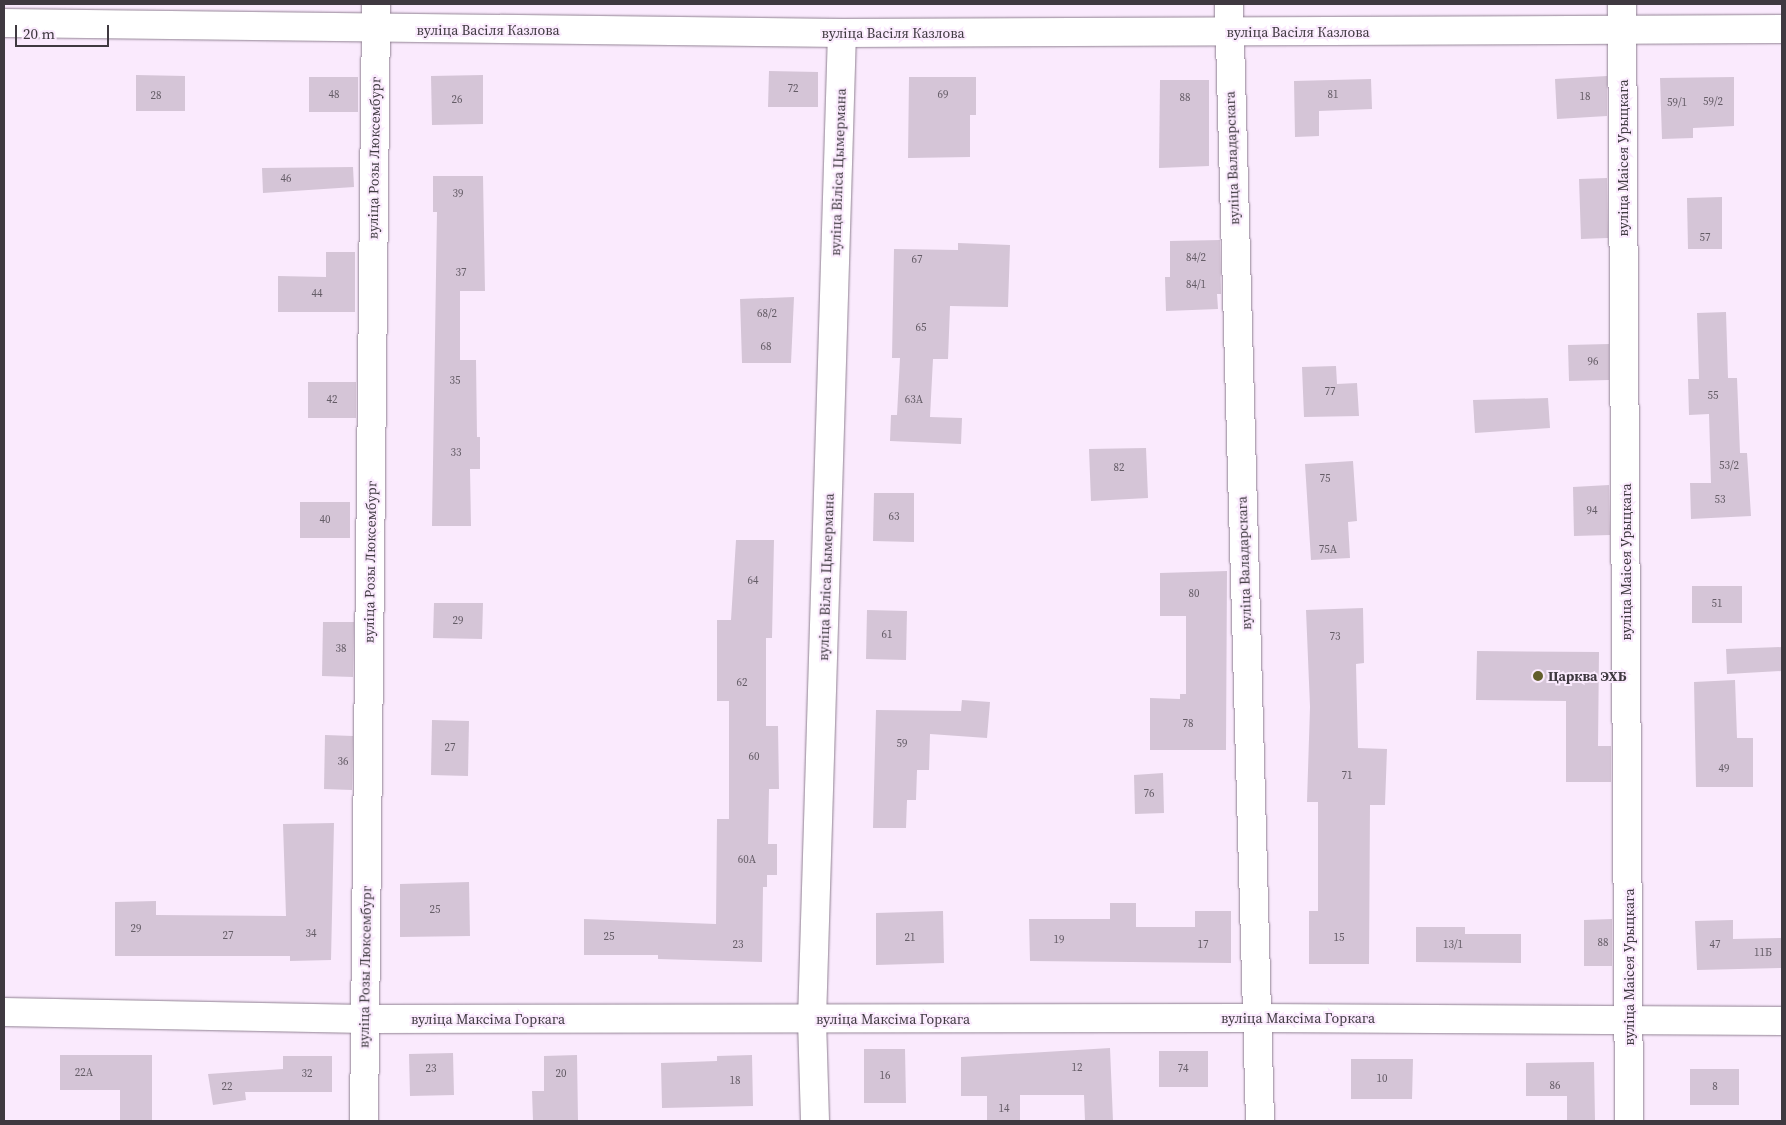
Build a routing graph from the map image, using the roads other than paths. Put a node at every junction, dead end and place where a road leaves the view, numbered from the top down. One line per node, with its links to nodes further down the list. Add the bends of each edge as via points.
1 (1229, 4): 6 (street, вуліца Валадарскага)
2 (376, 16): 4 (street, вуліца Васіля Казлова); 7 (street, вуліца Васіля Казлова); 11 (street, вуліца Розы Люксембург)
3 (1622, 17): 5 (street, вуліца Васіля Казлова); 6 (street, вуліца Васіля Казлова); 10 (street, вуліца Маісея Урыцкага)
4 (4, 24)
5 (1782, 29)
6 (1229, 32): 7 (street, вуліца Васіля Казлова); 9 (street, вуліца Валадарскага)
7 (842, 33): 12 (street, вуліца Віліса Цымермана)
8 (4, 1012): 11 (street, вуліца Максіма Горкага)
9 (1257, 1018): 10 (street, вуліца Максіма Горкага); 12 (street, вуліца Максіма Горкага); 16 (street, вуліца Валадарскага)
10 (1629, 1019): 13 (street, вуліца Максіма Горкага); 17 (street, вуліца Маісея Урыцкага)
11 (365, 1020): 12 (street, вуліца Максіма Горкага); 14 (street, вуліца Розы Люксембург)
12 (812, 1020): 15 (street, вуліца Віліса Цымермана)
13 (1782, 1022)
14 (364, 1121)
15 (815, 1121)
16 (1260, 1121)
17 (1629, 1121)

